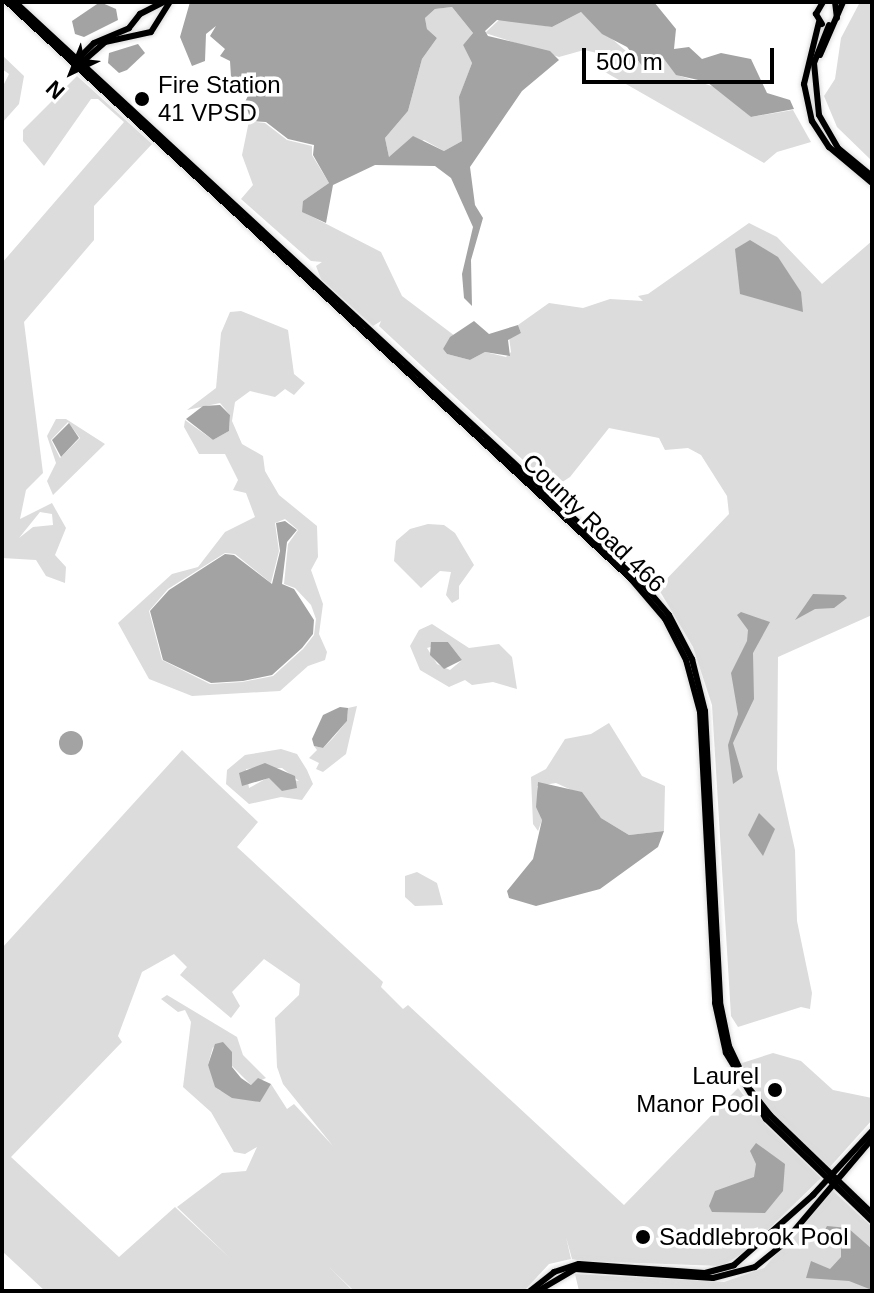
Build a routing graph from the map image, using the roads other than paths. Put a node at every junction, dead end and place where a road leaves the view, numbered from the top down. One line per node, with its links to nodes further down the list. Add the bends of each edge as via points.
1 (7, 2): 13 (main road, County Road 466)
2 (15, 2): 13 (main road, County Road 466)
3 (167, 2): 7 (main road); 9 (main road)
4 (843, 2): 14 (main road)
5 (823, 4): 6 (main road); 10 (main road)
6 (836, 6): 11 (main road, via 837,19)
7 (150, 13): 8 (main road, via 140,14); 9 (main road)
8 (136, 22): 12 (main road); 13 (main road, via 104,36)
9 (156, 22): 12 (main road, via 153,30)
10 (819, 22): 11 (main road); 15 (main road, via 804,84 812,121)
11 (829, 25): 14 (main road, via 820,42)
12 (142, 33): 13 (main road, via 105,42)
13 (77, 63): 18 (main road, County Road 466, via 631,579)
14 (813, 82): 15 (main road)
15 (831, 145): 16 (main road); 17 (main road)
16 (872, 176)
17 (872, 183)
18 (668, 620): 19 (main road, County Road 466, via 700,712 715,1003); 19 (main road, County Road 466, via 692,659 705,711 720,1002)
19 (733, 1063): 22 (main road, County Road 466, via 770,1115); 22 (main road, County Road 466, via 756,1107)
20 (872, 1131): 22 (main road)
21 (872, 1139): 22 (main road)
22 (832, 1178): 23 (main road, County Road 466); 24 (main road, County Road 466); 25 (main road, via 746,1256 723,1270 591,1263); 25 (main road, via 777,1250 748,1270 713,1278)
23 (872, 1213)
24 (872, 1221)
25 (566, 1269): 26 (main road); 27 (main road)
26 (530, 1291)
27 (538, 1291)

